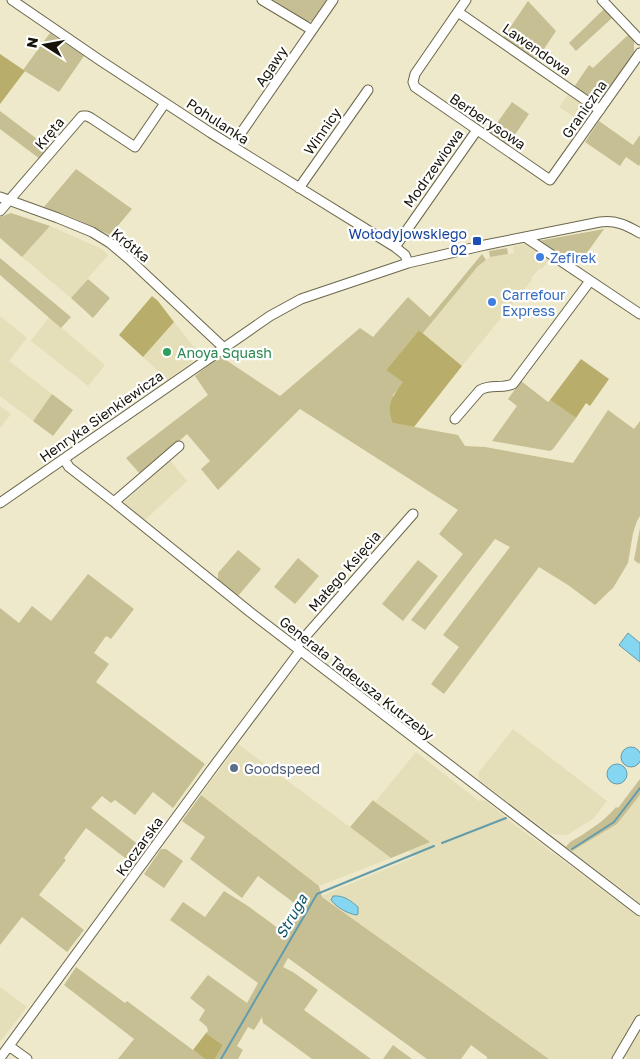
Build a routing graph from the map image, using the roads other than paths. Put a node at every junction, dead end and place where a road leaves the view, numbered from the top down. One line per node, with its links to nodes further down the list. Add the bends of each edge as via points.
1 (12, 0): 11 (street, Pohulanka)
2 (262, 0): 7 (street)
3 (333, 0): 7 (street, Agawy)
4 (466, 0): 6 (street)
5 (602, 0): 8 (street)
6 (458, 12): 12 (street, Lawendowa); 13 (street, Berberysowa, via 415,74 413,82 418,89)
7 (312, 30): 14 (street, Agawy)
8 (640, 40)
9 (640, 53): 12 (street, Graniczna)
10 (368, 90): 16 (street, Winnicy)
11 (165, 103): 14 (street, Pohulanka); 18 (street, Kręta, via 135,147 91,118 82,116)
12 (600, 110): 15 (street, Graniczna)
13 (477, 130): 15 (street, Berberysowa); 22 (street, Modrzewiowa)
14 (232, 146): 16 (street, Pohulanka)
15 (550, 180)
16 (299, 188): 22 (street, Pohulanka)
17 (0, 196): 18 (street, Krótka)
18 (10, 200): 19 (street, Kręta); 26 (street, Krótka, via 92,232 110,243)
19 (0, 211)
20 (640, 233): 21 (street, Henryka Sienkiewicza, via 619,222 609,221)
21 (525, 237): 23 (street, Henryka Sienkiewicza); 24 (street)
22 (395, 247): 23 (street, Pohulanka)
23 (408, 262): 26 (street, Henryka Sienkiewicza, via 301,300 270,316)
24 (590, 281): 25 (street); 27 (street, via 513,384 480,390)
25 (640, 314)
26 (224, 348): 29 (street, Henryka Sienkiewicza)
27 (455, 419)
28 (179, 446): 30 (street)
29 (64, 459): 30 (street, Generała Tadeusza Kutrzeby, via 68,467); 31 (street, Henryka Sienkiewicza)
30 (114, 502): 33 (street, Generała Tadeusza Kutrzeby)
31 (0, 503)
32 (414, 514): 33 (street, Małego Księcia)
33 (298, 649): 34 (street, Generała Tadeusza Kutrzeby); 36 (street, Koczarska)
34 (640, 911)
35 (640, 1020): 39 (street)
36 (9, 1046): 37 (street, Koczarska); 38 (street)
37 (0, 1058)
38 (27, 1059)
39 (617, 1059)

